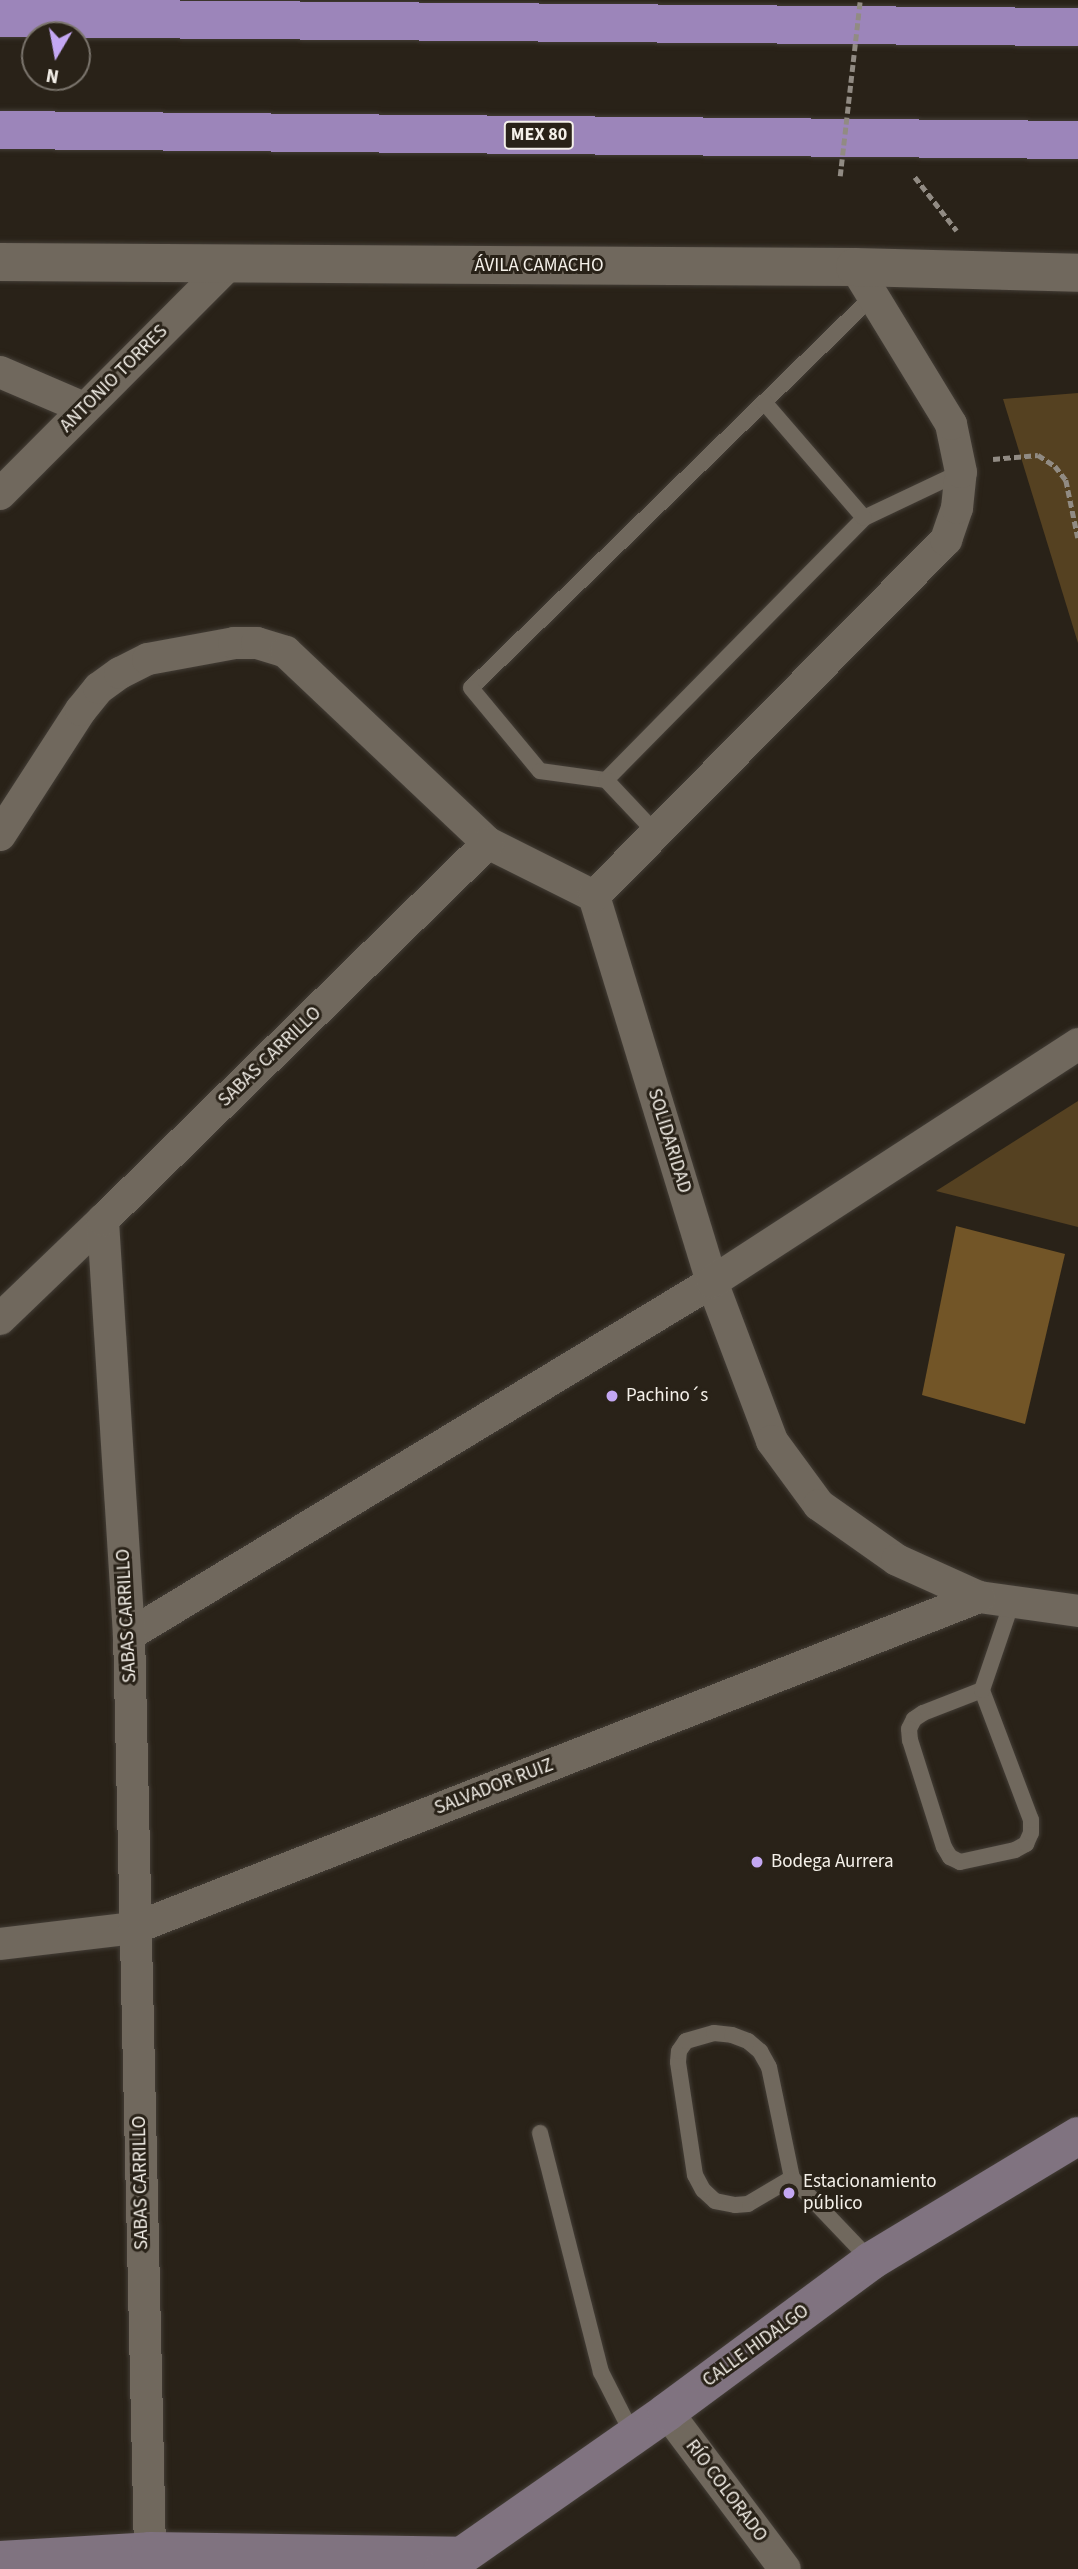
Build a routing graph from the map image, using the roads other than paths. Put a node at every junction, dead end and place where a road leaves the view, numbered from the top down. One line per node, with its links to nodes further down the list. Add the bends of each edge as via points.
1 (0, 18): 2 (highway)
2 (1078, 27)
3 (0, 130): 4 (highway, MEX 80)
4 (1078, 140)
5 (0, 262): 6 (street, ÁVILA CAMACHO)
6 (228, 265): 8 (street, ÁVILA CAMACHO); 11 (street, ANTONIO TORRES)
7 (1078, 273): 8 (street, ÁVILA CAMACHO, via 987,271)
8 (864, 281): 10 (lane); 12 (street, via 951,424)
9 (0, 372): 11 (street)
10 (764, 402): 14 (lane); 15 (lane, via 471,688 540,771)
11 (84, 408): 13 (street, ANTONIO TORRES)
12 (961, 472): 14 (lane); 16 (street, via 957,508 946,540)
13 (0, 494)
14 (864, 518): 15 (lane)
15 (606, 780): 16 (lane)
16 (656, 833): 19 (street)
17 (0, 835): 18 (street, via 99,688 148,659 257,643 286,652)
18 (488, 843): 19 (street); 21 (street, SABAS CARRILLO)
19 (594, 896): 22 (street, SOLIDARIDAD)
20 (1078, 1044): 22 (street)
21 (103, 1220): 23 (street); 27 (street, SABAS CARRILLO)
22 (712, 1282): 24 (street, SOLIDARIDAD, via 772,1441 819,1505 897,1560); 27 (street)
23 (0, 1319)
24 (979, 1597): 25 (street, SOLIDARIDAD); 29 (street, SALVADOR RUIZ)
25 (1012, 1602): 26 (street, SOLIDARIDAD); 28 (lane)
26 (1078, 1611)
27 (129, 1635): 29 (street, SABAS CARRILLO)
28 (982, 1690): 28 (lane, via 1031,1820 1031,1833 1026,1844 1015,1850 960,1862 944,1847 909,1729 923,1713)
29 (135, 1928): 30 (street, SALVADOR RUIZ); 37 (street, SABAS CARRILLO)
30 (0, 1944)
31 (540, 2133): 36 (lane, via 601,2372)
32 (1078, 2136): 34 (main road, CALLE HIDALGO)
33 (792, 2178): 33 (lane, via 748,2204 735,2206 715,2201 703,2190 695,2175 678,2062 679,2050 686,2042 714,2033 732,2035 760,2051 769,2067); 34 (lane)
34 (871, 2261): 35 (main road, CALLE HIDALGO)
35 (667, 2412): 36 (main road, CALLE HIDALGO); 40 (street, RÍO COLORADO)
36 (633, 2435): 39 (main road, CALLE HIDALGO)
37 (150, 2551): 38 (main road); 39 (main road)
38 (0, 2560)
39 (452, 2562)
40 (785, 2569)

